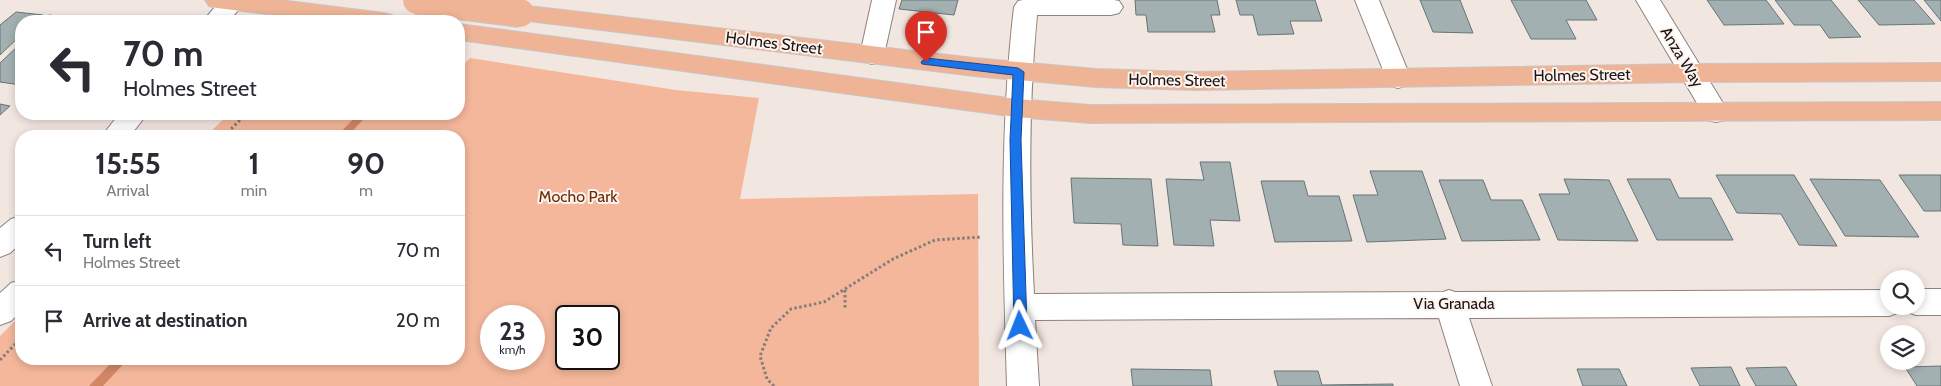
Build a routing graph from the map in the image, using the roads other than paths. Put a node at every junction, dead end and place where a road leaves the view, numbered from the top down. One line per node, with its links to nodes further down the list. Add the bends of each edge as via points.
1 (417, 0): 10 (main road, Holmes Street, bridge)
2 (884, 0): 10 (street)
3 (1367, 0): 14 (street)
4 (1648, 0): 13 (street, Anza Way)
5 (225, 1): 7 (street); 8 (main road)
6 (1111, 7): 11 (street, via 1026,7)
7 (218, 15)
8 (335, 15)
9 (465, 33): 15 (main road, Holmes Street)
10 (872, 55): 11 (main road, Holmes Street)
11 (1018, 72): 14 (main road, Holmes Street, via 1146,80); 15 (street)
12 (1941, 72): 13 (main road, Holmes Street)
13 (1691, 73): 14 (main road, Holmes Street); 17 (street, Anza Way)
14 (1398, 79)
15 (1016, 108): 17 (main road, Holmes Street, via 1128,115); 27 (street)
16 (1941, 112): 17 (main road, Holmes Street)
17 (1716, 113)
18 (129, 120): 19 (street)
19 (120, 130)
20 (15, 232): 21 (street)
21 (0, 245)
22 (15, 298): 28 (street)
23 (1880, 302): 26 (street, Via Granada)
24 (1925, 302): 25 (street)
25 (1941, 302)
26 (1449, 303): 27 (street, Via Granada); 30 (street)
27 (1020, 306): 29 (street)
28 (0, 312)
29 (1023, 386)
30 (1476, 386)

